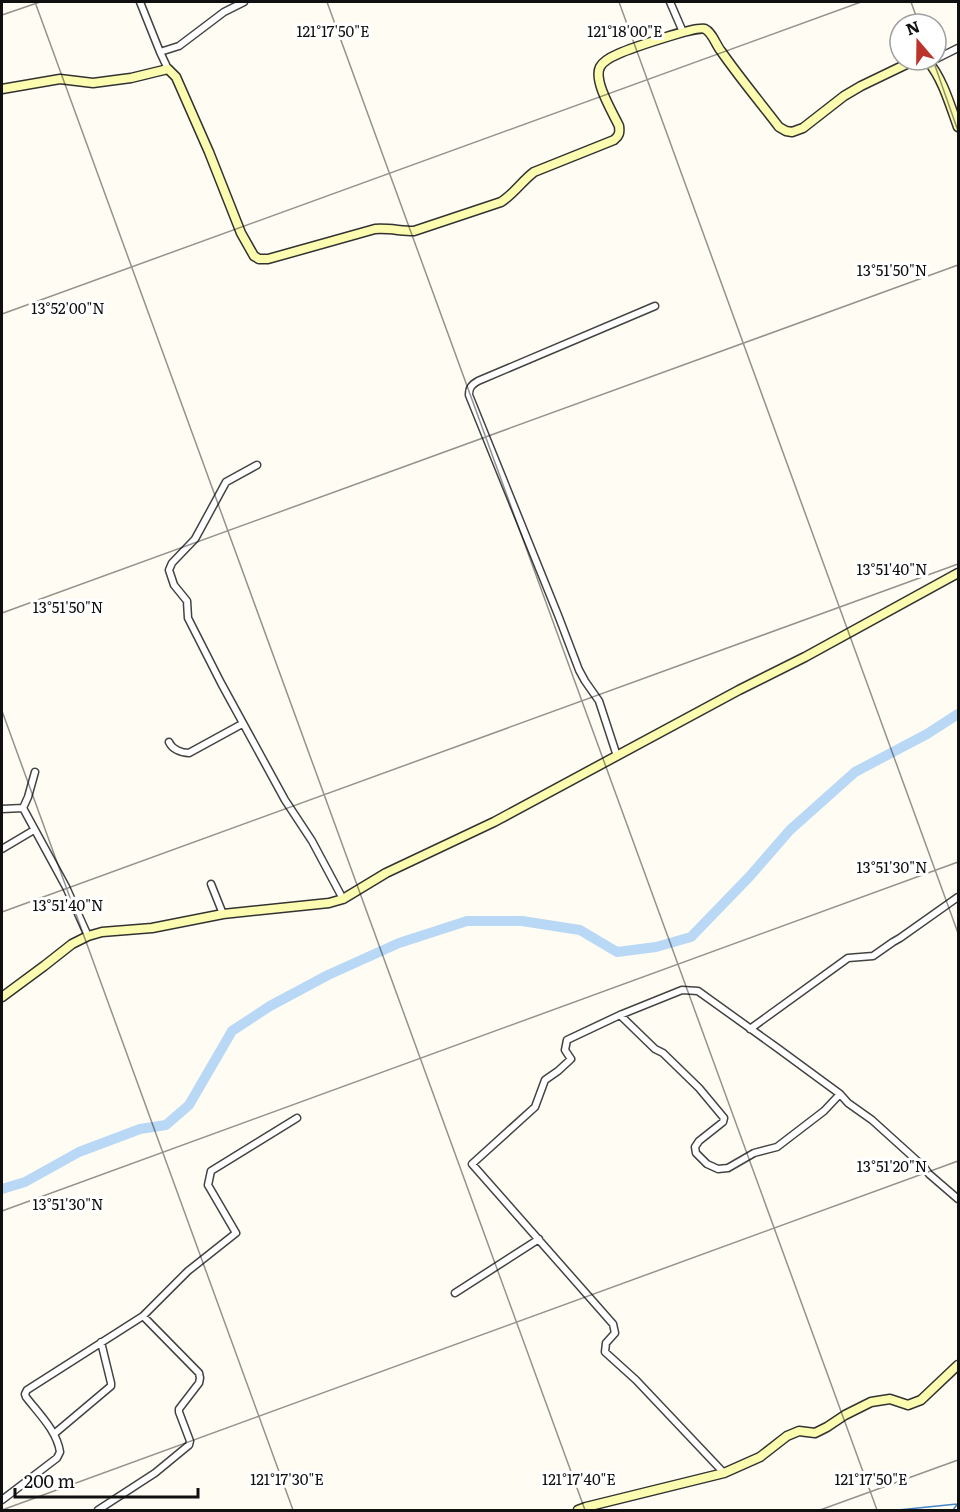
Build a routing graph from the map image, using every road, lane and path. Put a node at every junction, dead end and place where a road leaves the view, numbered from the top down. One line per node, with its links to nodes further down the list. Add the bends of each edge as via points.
1 (140, 2): 5 (street)
2 (244, 2): 5 (street, via 179,46)
3 (670, 2): 4 (street)
4 (683, 32): 6 (main road, via 620,53 600,67 601,88 619,126 618,137 534,172 501,202 414,231 375,229 268,259 254,256 241,233 177,77); 7 (main road, via 700,28 708,31 779,127 786,131 803,128 853,91)
5 (160, 52): 6 (street)
6 (168, 69): 9 (main road, via 93,83 60,79)
7 (891, 72)
8 (936, 72): 10 (main road)
9 (2, 89)
10 (958, 127)
11 (655, 306): 16 (street, via 477,381 469,390 579,669 598,701)
12 (257, 465): 14 (street, via 226,482 195,539 170,570 174,585 187,601 188,618)
13 (958, 573): 16 (main road)
14 (242, 724): 15 (street, via 189,753 170,746); 24 (street)
15 (169, 742)
16 (616, 756): 24 (main road, via 494,822 386,873)
17 (35, 771): 18 (street)
18 (22, 808): 19 (street); 20 (street)
19 (2, 809)
20 (34, 830): 21 (street); 26 (street)
21 (2, 849)
22 (211, 884): 25 (street)
23 (958, 897): 29 (street, via 873,956 848,958)
24 (343, 899): 25 (main road)
25 (223, 914): 26 (main road)
26 (88, 936): 27 (main road)
27 (2, 997)
28 (620, 1015): 29 (street, via 682,990 698,991); 30 (street, via 699,1088 724,1118 695,1147 707,1164 718,1169 777,1147); 33 (street, via 567,1040 566,1050 571,1059 545,1080 535,1107 472,1164)
29 (750, 1029): 30 (street)
30 (840, 1094): 32 (street)
31 (297, 1118): 35 (street, via 211,1171 208,1185 236,1233 188,1271)
32 (958, 1199)
33 (538, 1239): 34 (street); 39 (street, via 613,1324 615,1333 606,1342 605,1352)
34 (455, 1293)
35 (143, 1316): 36 (street); 42 (street, via 199,1373 199,1383 179,1409 189,1446)
36 (101, 1342): 38 (street, via 111,1386); 38 (street, via 27,1390 26,1397)
37 (958, 1365): 39 (main road, via 921,1400 908,1406 890,1399 871,1402 827,1428 787,1436 760,1457)
38 (54, 1434): 40 (street, via 60,1452 57,1458)
39 (724, 1473): 41 (main road)
40 (2, 1500)
41 (597, 1508): 43 (main road)
42 (98, 1510)
43 (578, 1510)

